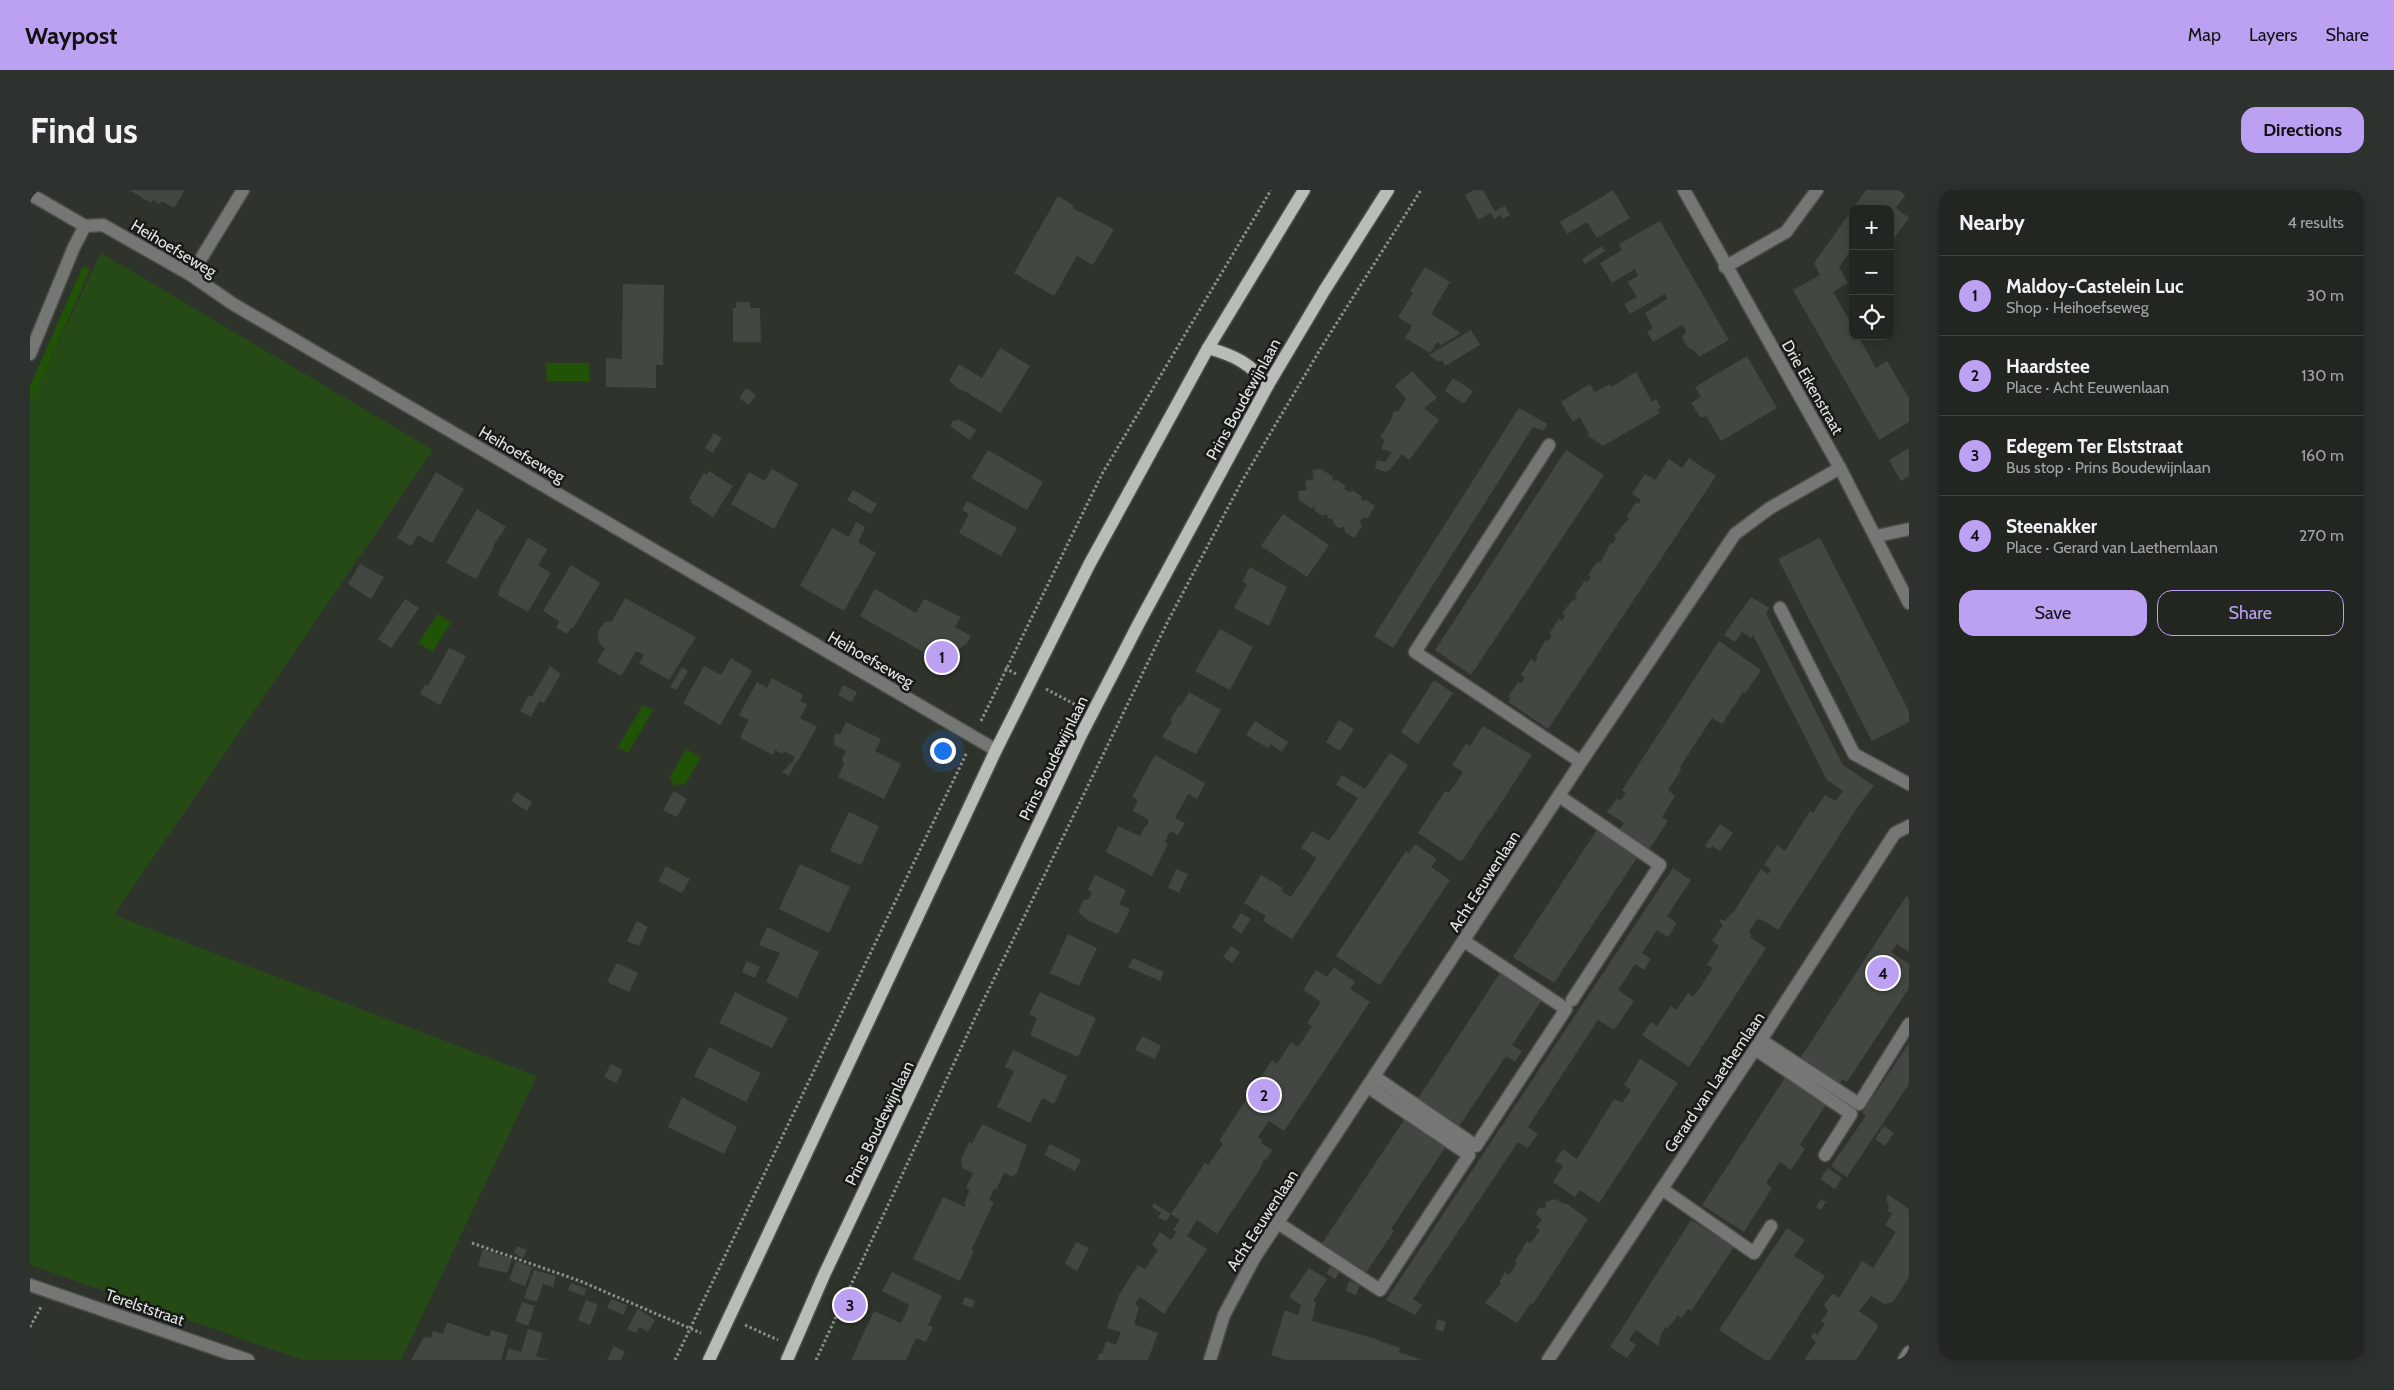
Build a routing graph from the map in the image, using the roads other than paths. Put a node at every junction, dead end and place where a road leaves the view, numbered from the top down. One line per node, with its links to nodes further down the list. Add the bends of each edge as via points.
1 (243, 190): 9 (street)
2 (1304, 190): 10 (main road)
3 (1388, 190): 12 (main road, Prins Boudewijnlaan)
4 (1684, 190): 8 (street, Drie Eikenstraat)
5 (1816, 190): 8 (street, via 1786,232)
6 (30, 194): 7 (street, Heihoefseweg)
7 (85, 226): 9 (street, Heihoefseweg, via 103,225); 11 (street)
8 (1725, 267): 14 (street, Drie Eikenstraat)
9 (191, 274): 19 (street, Heihoefseweg, via 233,304)
10 (1208, 348): 12 (main road, via 1243,361); 19 (main road, via 1090,565)
11 (30, 354)
12 (1268, 386): 37 (main road, Prins Boudewijnlaan, via 1092,714 824,1275)
13 (1549, 445): 20 (street, via 1415,652)
14 (1840, 468): 16 (street, Drie Eikenstraat); 20 (street, Acht Eeuwenlaan, via 1770,508 1735,534)
15 (1909, 529): 16 (street)
16 (1877, 536): 17 (street, Drie Eikenstraat)
17 (1909, 604)
18 (1780, 608): 21 (street, via 1854,754)
19 (996, 750): 36 (main road)
20 (1582, 762): 22 (street, Acht Eeuwenlaan)
21 (1909, 784)
22 (1559, 796): 24 (street, Acht Eeuwenlaan); 25 (street, via 1660,865)
23 (1909, 826): 27 (street, Gerard van Laethemlaan, via 1895,833)
24 (1464, 941): 28 (street, Acht Eeuwenlaan); 28 (street, via 1566,1009 1476,1146)
25 (1572, 1000)
26 (1909, 1024): 27 (street, via 1858,1104)
27 (1758, 1044): 29 (street, via 1851,1114); 30 (street, Gerard van Laethemlaan)
28 (1371, 1082): 31 (street, Acht Eeuwenlaan); 31 (street, via 1470,1155 1380,1290)
29 (1825, 1155)
30 (1662, 1189): 32 (street, via 1754,1253); 39 (street, Gerard van Laethemlaan)
31 (1278, 1224): 38 (street, Acht Eeuwenlaan, via 1255,1257 1224,1314)
32 (1771, 1226)
33 (30, 1285): 35 (street, Terelststraat)
34 (1909, 1352): 40 (street)
35 (248, 1360)
36 (708, 1360)
37 (787, 1360)
38 (1210, 1360)
39 (1548, 1360)
40 (1904, 1360)

